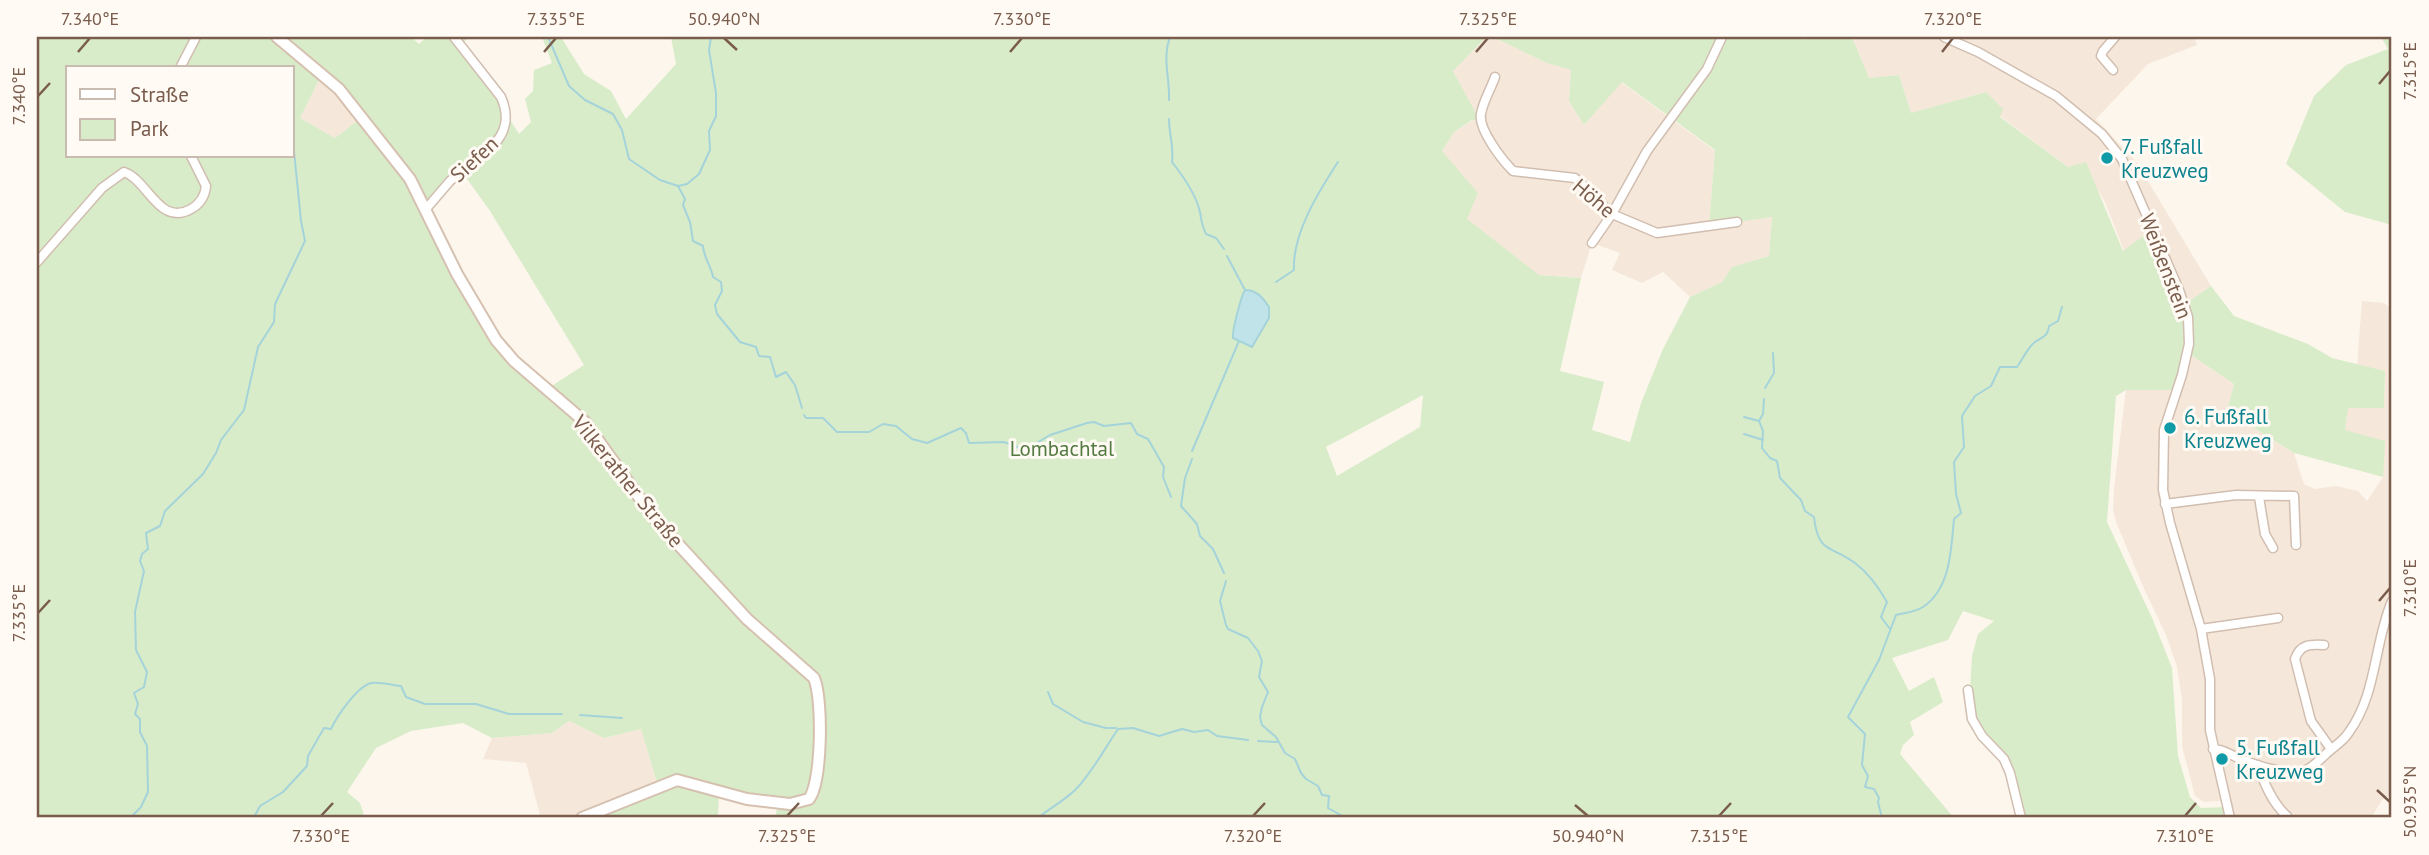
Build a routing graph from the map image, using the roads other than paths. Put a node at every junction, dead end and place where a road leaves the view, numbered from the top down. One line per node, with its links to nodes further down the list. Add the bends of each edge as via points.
1 (196, 37): 7 (street)
2 (277, 37): 11 (street, Vilkerather Straße, via 349,100 410,178)
3 (454, 37): 11 (street, Siefen, via 501,97 506,120 497,141 450,181)
4 (1722, 37): 12 (street, via 1707,69 1647,152)
5 (1944, 37): 17 (street, Weißenstein, via 2044,89 2092,124 2122,159 2188,317 2187,354 2162,448)
6 (2115, 37): 8 (street, via 2101,56)
7 (181, 66)
8 (2113, 70)
9 (1495, 77): 12 (street, Höhe, via 1480,121 1509,168 1524,174 1575,178)
10 (192, 158): 15 (street, via 206,186 194,207 176,212 163,209 124,172 103,188)
11 (426, 209): 29 (street, Vilkerather Straße, via 496,340 585,422 661,525 747,619 814,678 820,700 816,785 808,800 778,803 732,796 677,780)
12 (1612, 214): 13 (street, Höhe, via 1657,233); 14 (street)
13 (1737, 222)
14 (1592, 243)
15 (37, 262)
16 (2259, 497): 17 (street, via 2236,495); 18 (street, via 2294,496); 19 (street, via 2265,534)
17 (2165, 504): 22 (street, Weißenstein)
18 (2297, 545)
19 (2273, 548)
20 (2392, 601): 26 (street, via 2373,676 2356,720)
21 (2278, 618): 22 (street)
22 (2201, 629): 25 (street, Weißenstein, via 2210,679)
23 (2324, 645): 26 (street, via 2303,647 2295,659 2311,721)
24 (1968, 690): 30 (street, via 1972,719 2004,760)
25 (2213, 749): 27 (street); 31 (street, Weißenstein)
26 (2331, 749): 27 (street, via 2300,772)
27 (2258, 765): 28 (street, via 2278,808)
28 (2287, 816)
29 (582, 818)
30 (2021, 818)
31 (2230, 818)

